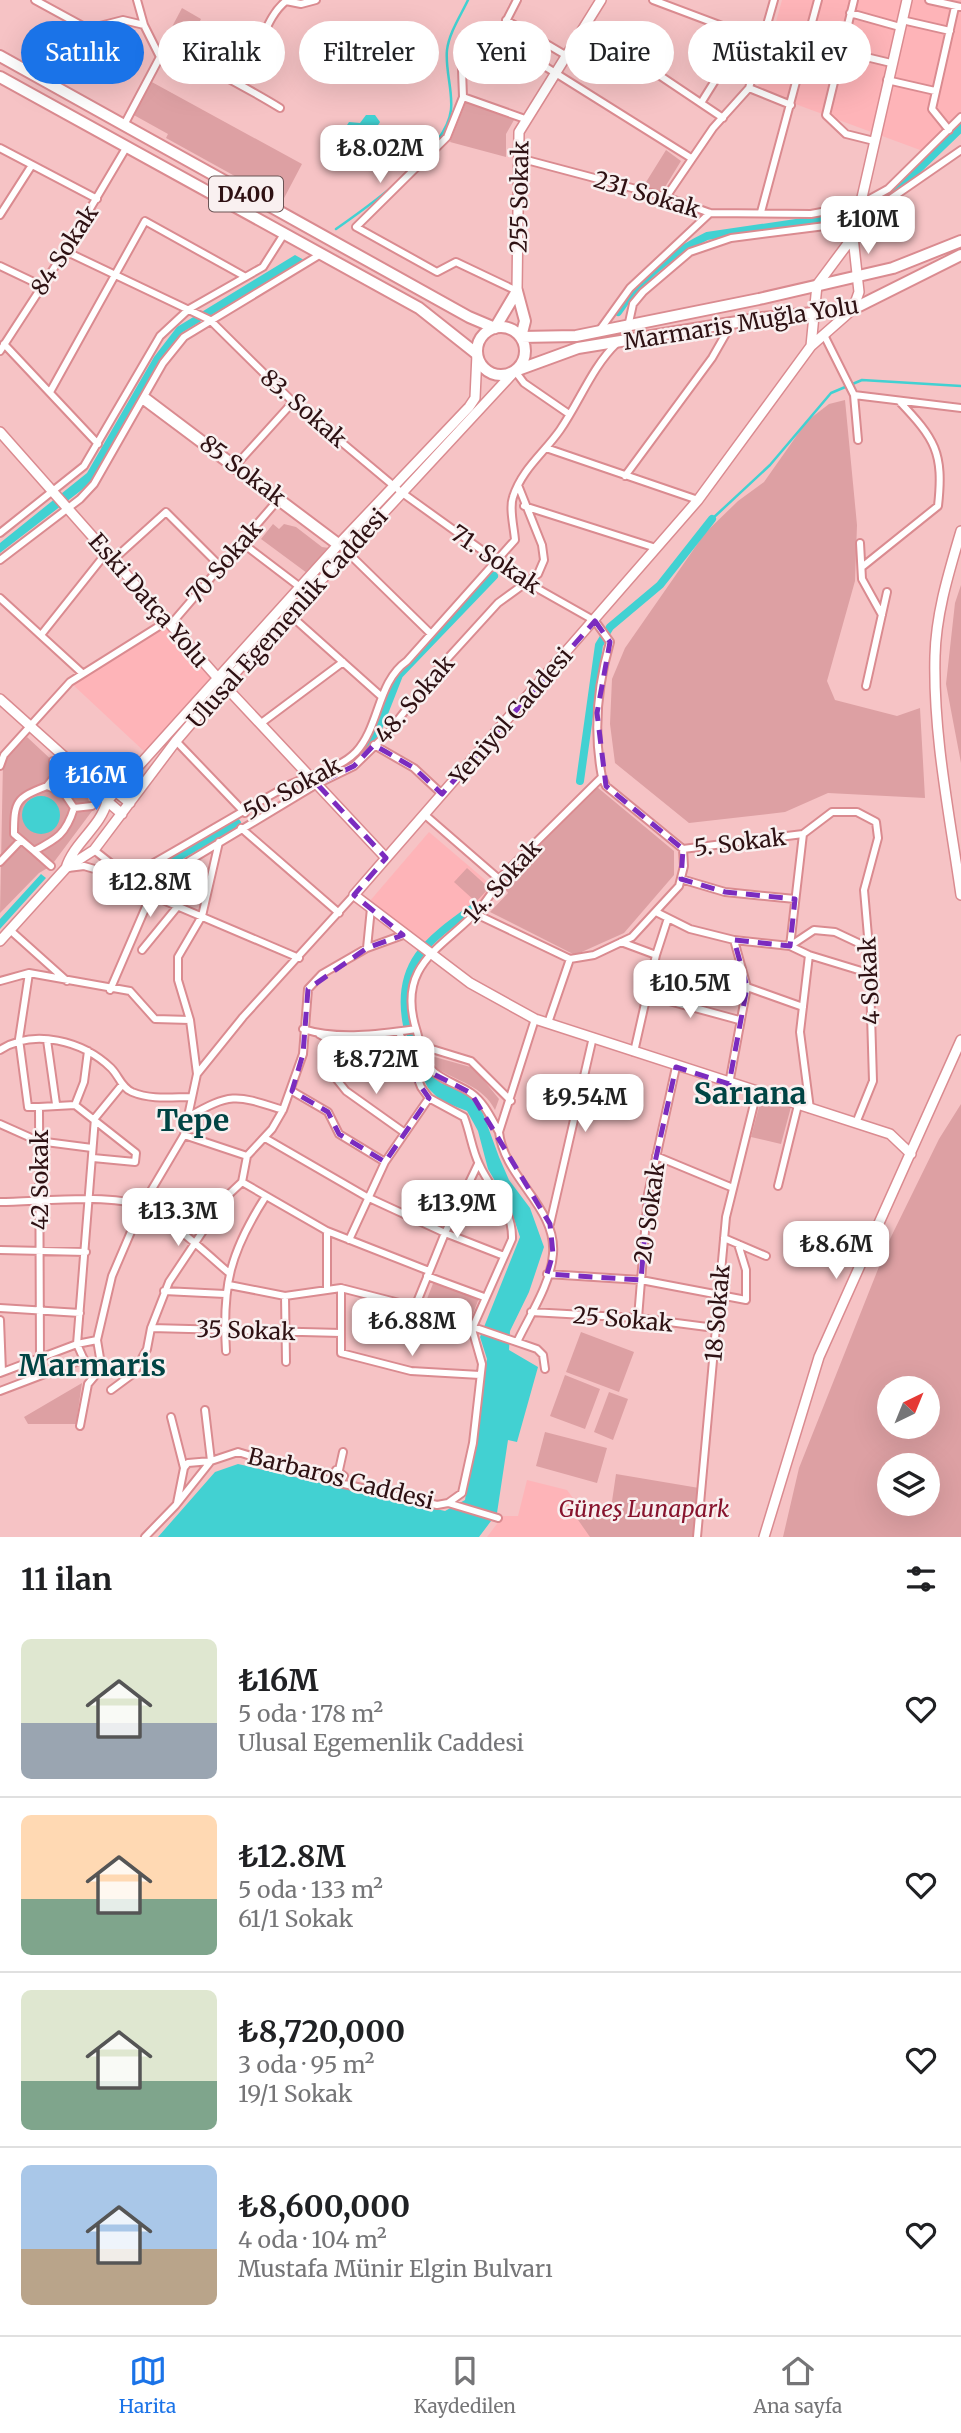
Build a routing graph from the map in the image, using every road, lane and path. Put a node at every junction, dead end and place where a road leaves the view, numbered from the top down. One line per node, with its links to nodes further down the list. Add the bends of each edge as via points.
1 (35, 0): 18 (street)
2 (137, 0): 19 (street)
3 (316, 0): 13 (street)
4 (517, 0): 17 (street)
5 (601, 0): 21 (street, 255 Sokak)
6 (653, 0): 14 (street)
7 (676, 0): 14 (street)
8 (774, 0): 23 (street)
9 (818, 0): 24 (street)
10 (854, 0): 16 (street)
11 (907, 0): 26 (street)
12 (929, 0): 15 (street)
13 (286, 1): 20 (street)
14 (670, 6): 22 (street)
15 (958, 7): 28 (street)
16 (850, 13): 25 (street); 26 (street)
17 (506, 20): 30 (street)
18 (73, 21)
19 (143, 21)
20 (271, 21)
21 (589, 21)
22 (709, 21)
23 (768, 21)
24 (812, 21)
25 (848, 21)
26 (901, 24): 28 (street); 35 (street)
27 (144, 25): 29 (street)
28 (950, 30): 48 (street)
29 (158, 53)
30 (565, 55)
31 (0, 56): 56 (highway, D400)
32 (871, 58): 35 (street)
33 (565, 59): 37 (street, 255 Sokak)
34 (158, 61): 56 (street)
35 (891, 63): 39 (street)
36 (551, 70): 37 (street)
37 (556, 73): 55 (street, 255 Sokak); 63 (street)
38 (0, 77): 60 (highway, D400)
39 (887, 79): 48 (street); 58 (street)
40 (243, 84): 52 (street)
41 (463, 84): 49 (street)
42 (673, 84): 50 (street)
43 (713, 84): 50 (street)
44 (750, 84): 47 (street)
45 (796, 84): 51 (street)
46 (833, 84): 58 (street, via 826,115 846,134)
47 (749, 88): 51 (street); 54 (street)
48 (935, 90): 57 (street, via 932,110)
49 (463, 97): 55 (street); 84 (street, via 439,147 356,227 437,272 456,262)
50 (701, 103): 54 (street)
51 (791, 105): 68 (street)
52 (280, 108)
53 (961, 117): 57 (street)
54 (723, 118): 63 (street)
55 (526, 119): 62 (street, 255 Sokak, via 519,132)
56 (124, 125): 91 (highway, D400, via 325,239)
57 (949, 130): 67 (street, via 906,174)
58 (874, 141): 67 (street)
59 (0, 148): 64 (street)
60 (126, 148): 66 (street, 84 Sokak); 72 (highway, D400)
61 (961, 149): 71 (street)
62 (519, 158): 65 (street, 231 Sokak); 84 (street, 255 Sokak)
63 (691, 158): 65 (street)
64 (32, 165): 66 (street); 70 (street)
65 (666, 197): 69 (street, 231 Sokak)
66 (97, 199): 75 (street, 84 Sokak)
67 (859, 205): 68 (street, 231 Sokak, via 811,214); 71 (street)
68 (761, 212): 69 (street, 231 Sokak)
69 (710, 214): 92 (street, via 630,288)
70 (0, 215)
71 (857, 222): 73 (street); 90 (street, via 705,244 643,292 633,304)
72 (284, 234): 76 (highway, D400); 80 (street, via 263,267)
73 (853, 237): 81 (street); 83 (street)
74 (961, 241): 81 (highway, D400, via 923,258)
75 (65, 251): 79 (street, 83. Sokak); 82 (street, 84 Sokak)
76 (321, 254): 88 (street); 98 (highway, D400, via 419,308)
77 (961, 255): 86 (highway, Marmaris Muğla Yolu / D400)
78 (0, 266): 82 (street)
79 (114, 273): 80 (street, via 145,221); 85 (street, 83. Sokak); 101 (street)
80 (244, 276): 85 (street)
81 (858, 277): 83 (highway, D400); 86 (street)
82 (40, 285): 97 (street, 84 Sokak)
83 (817, 285): 87 (street, Yeniyol Caddesi); 90 (highway, D400)
84 (517, 291): 91 (highway); 94 (highway, via 525,321)
85 (189, 309): 88 (street, 83. Sokak); 109 (street, via 160,336)
86 (853, 309): 87 (highway, Marmaris Muğla Yolu / D400); 93 (street, Yeniyol Caddesi)
87 (815, 314): 89 (highway, Marmaris Muğla Yolu / D400); 96 (street, Yeniyol Caddesi)
88 (209, 319): 102 (street, via 184,337); 104 (street, 83. Sokak)
89 (732, 323): 95 (highway, Marmaris Muğla Yolu / D400); 112 (street, via 712,358)
90 (628, 327): 92 (highway, D400)
91 (495, 328): 94 (highway, D400, via 508,328); 98 (highway, via 481,338)
92 (598, 332): 94 (highway, D400)
93 (824, 335): 96 (street, Yeniyol Caddesi); 100 (street)
94 (521, 337): 99 (highway, via 524,359)
95 (619, 342): 99 (highway, Marmaris Muğla Yolu / D400, via 578,348); 106 (street, via 604,356)
96 (811, 346): 116 (street, Yeniyol Caddesi)
97 (2, 347): 101 (street)
98 (477, 354): 99 (highway, D400, via 491,373); 114 (street, Ulusal Egemenlik Caddesi, via 475,398 470,407)
99 (515, 371): 106 (street, via 524,383); 114 (street, Ulusal Egemenlik Caddesi)
100 (850, 388): 103 (street); 108 (street)
101 (50, 392): 109 (street)
102 (144, 398): 111 (street, 85 Sokak); 117 (street, 85 Sokak); 119 (street, via 94,484)
103 (899, 401): 105 (street); 132 (street, via 927,430 939,455 938,506)
104 (293, 402): 111 (street); 114 (street, 83. Sokak)
105 (961, 408)
106 (569, 414): 110 (street)
107 (0, 432): 115 (street, Eski Datça Yolu)
108 (858, 440)
109 (98, 444): 115 (street, via 84,466)
110 (546, 448): 112 (street); 113 (street)
111 (236, 465): 124 (street, 85 Sokak)
112 (625, 475): 116 (street)
113 (518, 485): 118 (street); 130 (street, 50. Sokak, via 511,500 515,540)
114 (397, 489): 124 (street, Ulusal Egemenlik Caddesi); 126 (street, Ulusal Egemenlik Caddesi); 130 (street, 71. Sokak)
115 (55, 493): 119 (street, Eski Datça Yolu); 121 (street)
116 (698, 500): 125 (street, Yeniyol Caddesi)
117 (277, 501): 122 (street, 70 Sokak); 124 (street, 85 Sokak)
118 (524, 506): 125 (street); 133 (street, via 544,560 538,574)
119 (67, 507): 127 (street, Eski Datça Yolu); 129 (street)
120 (961, 531): 185 (street, via 943,590 935,655 937,717)
121 (0, 533)
122 (241, 542): 131 (street, 70 Sokak); 134 (street)
123 (860, 543): 132 (street)
124 (339, 544): 126 (street); 134 (street, Ulusal Egemenlik Caddesi)
125 (656, 548): 140 (street, Yeniyol Caddesi)
126 (348, 550): 137 (street, Ulusal Egemenlik Caddesi); 141 (street)
127 (107, 551): 128 (street, Eski Datça Yolu); 142 (street)
128 (114, 559): 131 (street, via 166,512); 139 (street, Eski Datça Yolu)
129 (0, 560)
130 (495, 560): 133 (street, 71. Sokak); 141 (street, 50. Sokak)
131 (220, 566): 139 (street, 70 Sokak)
132 (862, 567): 138 (street, via 862,579)
133 (526, 582): 140 (street, 71. Sokak); 152 (street, 48. Sokak, via 498,603)
134 (300, 587): 145 (street, Ulusal Egemenlik Caddesi)
135 (887, 592): 138 (street)
136 (0, 598): 142 (street)
137 (289, 614): 143 (street); 145 (street, Ulusal Egemenlik Caddesi)
138 (881, 615): 146 (street)
139 (172, 623): 144 (street, via 164,623); 145 (street, Eski Datça Yolu)
140 (598, 624): 156 (street, via 610,642 597,713); 161 (street, Yeniyol Caddesi)
141 (431, 634): 147 (street, 50. Sokak, via 396,669)
142 (41, 635): 144 (street)
143 (343, 662): 147 (street); 149 (street)
144 (82, 673): 150 (street)
145 (221, 681): 149 (street, Eski Datça Yolu); 151 (street, Ulusal Egemenlik Caddesi); 160 (street, Ulusal Egemenlik Caddesi)
146 (866, 686)
147 (382, 697): 155 (street, 50. Sokak, via 372,728 356,751 345,761)
148 (0, 699): 150 (street)
149 (260, 724): 155 (street, Eski Datça Yolu)
150 (29, 726): 154 (street, via 4,754); 159 (street)
151 (176, 741): 163 (street, Ulusal Egemenlik Caddesi); 166 (street)
152 (374, 746): 157 (street, 48. Sokak, via 354,766); 161 (street, via 414,768)
153 (53, 761): 158 (street, via 54,777)
154 (0, 766)
155 (308, 775): 157 (street, Eski Datça Yolu); 166 (street, 50. Sokak)
156 (602, 777): 174 (street, 5. Sokak, via 606,786); 182 (street, 14. Sokak)
157 (317, 784): 169 (street, 48. Sokak); 177 (street, Eski Datça Yolu)
158 (47, 786): 165 (street, via 64,793); 172 (street, via 22,796 14,809 15,835)
159 (97, 786): 160 (street); 162 (street)
160 (115, 791): 162 (street, Ulusal Egemenlik Caddesi); 163 (street)
161 (442, 793): 168 (street, Yeniyol Caddesi)
162 (107, 801): 167 (street); 180 (street, Ulusal Egemenlik Caddesi)
163 (130, 803): 167 (street, Ulusal Egemenlik Caddesi)
164 (92, 806): 165 (street)
165 (74, 808): 175 (street, via 69,826 55,840)
166 (245, 813): 181 (street, 50. Sokak)
167 (122, 814): 176 (street, Ulusal Egemenlik Caddesi)
168 (424, 814): 177 (street, Yeniyol Caddesi); 182 (street)
169 (241, 828): 173 (street, 48. Sokak); 191 (street)
170 (803, 834): 171 (street, 5. Sokak, via 832,812 857,812 876,822); 174 (street, 5. Sokak); 187 (street)
171 (878, 838): 202 (street, 4 Sokak, via 864,890)
172 (21, 840): 175 (street); 178 (street)
173 (219, 842): 186 (street, 48. Sokak, via 189,861); 193 (street)
174 (683, 849): 183 (street)
175 (34, 850): 179 (street)
176 (94, 850): 180 (street, Ulusal Egemenlik Caddesi); 181 (street)
177 (386, 858): 184 (street, Yeniyol Caddesi)
178 (0, 862)
179 (51, 866)
180 (66, 868): 181 (street, via 84,866); 195 (street, Ulusal Egemenlik Caddesi)
181 (127, 878): 186 (street)
182 (499, 878): 192 (street, 14. Sokak, via 493,894)
183 (681, 879): 187 (street, via 725,892); 190 (street)
184 (354, 895): 189 (street); 191 (street, Yeniyol Caddesi)
185 (961, 895)
186 (153, 896): 188 (street); 214 (street)
187 (795, 898): 200 (street)
188 (178, 906): 193 (street); 203 (street)
189 (371, 908): 196 (street); 201 (street)
190 (656, 912): 194 (street); 199 (street)
191 (339, 914): 207 (street, Yeniyol Caddesi)
192 (476, 914): 204 (street, 14. Sokak); 208 (street)
193 (202, 916): 207 (street); 218 (street, via 178,957 178,980)
194 (668, 918): 197 (street); 205 (street)
195 (10, 930): 198 (street, Ulusal Egemenlik Caddesi); 212 (street)
196 (403, 934): 201 (street); 204 (street)
197 (734, 940): 200 (street); 213 (street)
198 (0, 942)
199 (621, 942): 205 (street); 208 (street)
200 (790, 946): 202 (street, via 814,930 835,932); 206 (street)
201 (367, 948): 221 (street, via 322,974 308,989)
202 (869, 948): 210 (street, 4 Sokak)
203 (142, 950)
204 (431, 953): 217 (street, via 470,983); 222 (street, 14. Sokak, via 412,981)
205 (656, 955): 215 (street)
206 (809, 955): 210 (street); 216 (street)
207 (299, 957): 235 (street, Yeniyol Caddesi)
208 (570, 959): 220 (street)
209 (29, 973): 211 (street); 212 (street); 226 (street, 42 Sokak)
210 (868, 973): 252 (street, 4 Sokak, via 873,1081)
211 (0, 981)
212 (69, 982): 214 (street)
213 (747, 987): 216 (street); 219 (street)
214 (110, 990): 218 (street, via 130,991 155,1019)
215 (647, 995): 219 (street); 232 (street)
216 (803, 1007): 248 (street, via 800,1032)
217 (535, 1019): 220 (street); 243 (street)
218 (190, 1020): 235 (street)
219 (740, 1020): 237 (street)
220 (548, 1023): 225 (street)
221 (303, 1029): 224 (street); 239 (street, via 303,1054)
222 (416, 1029): 223 (street); 229 (street, 14. Sokak)
223 (399, 1032): 224 (street); 233 (street)
224 (319, 1034): 233 (street, via 387,1070)
225 (593, 1037): 232 (street); 275 (street)
226 (19, 1040): 227 (street); 230 (street); 247 (street, 42 Sokak, via 28,1107)
227 (47, 1040): 231 (street); 244 (street)
228 (961, 1040): 260 (street)
229 (422, 1046): 243 (street, via 471,1061); 254 (street, 14. Sokak, via 429,1067 481,1102)
230 (0, 1049)
231 (88, 1051): 238 (street, via 112,1069); 245 (street)
232 (634, 1052): 234 (street)
233 (408, 1058): 242 (street)
234 (676, 1067): 237 (street); 262 (street, 20 Sokak)
235 (197, 1074): 241 (street)
236 (334, 1076): 255 (street)
237 (729, 1084): 240 (street)
238 (122, 1086): 241 (street, via 153,1097); 251 (street)
239 (292, 1091): 249 (street); 264 (street, via 328,1112 339,1134)
240 (757, 1092): 246 (street); 268 (street, 18 Sokak)
241 (192, 1097): 250 (street)
242 (429, 1098): 255 (street); 265 (street, via 464,1117)
243 (511, 1101): 254 (street)
244 (56, 1104): 245 (street); 247 (street)
245 (75, 1105): 251 (street)
246 (797, 1105): 248 (street); 267 (street)
247 (39, 1107): 258 (street, 42 Sokak)
248 (810, 1109): 252 (street)
249 (283, 1110): 250 (street, via 242,1097 220,1099); 257 (street)
250 (188, 1117): 256 (street)
251 (94, 1118): 259 (street); 263 (street, via 136,1153 135,1161)
252 (856, 1123): 260 (street, via 890,1134)
253 (0, 1124): 258 (street)
254 (499, 1132): 275 (street, 14. Sokak, via 500,1147)
255 (405, 1133): 264 (street)
256 (184, 1135): 261 (street); 274 (street)
257 (265, 1138): 261 (street); 270 (street)
258 (38, 1141): 259 (street); 273 (street, 42 Sokak)
259 (92, 1148): 263 (street)
260 (911, 1154): 337 (street, via 819,1357)
261 (247, 1156): 266 (street)
262 (656, 1156): 268 (street); 290 (street, 20 Sokak, via 645,1216)
263 (93, 1158): 271 (street)
264 (385, 1162): 270 (street)
265 (478, 1164): 277 (street); 285 (street, via 512,1224 512,1239)
266 (242, 1182): 269 (street); 280 (street, via 225,1198)
267 (778, 1186)
268 (733, 1188): 278 (street, 18 Sokak)
269 (266, 1196): 276 (street); 287 (street, via 245,1229)
270 (367, 1197): 277 (street); 279 (street)
271 (90, 1201): 273 (street); 274 (street); 284 (street)
272 (0, 1202): 273 (street)
273 (39, 1202): 283 (street, 42 Sokak)
274 (142, 1206): 280 (street); 312 (street, via 112,1276)
275 (550, 1224): 289 (street, via 553,1254)
276 (327, 1231): 279 (street); 293 (street)
277 (445, 1233): 285 (street); 288 (street)
278 (724, 1238): 281 (street); 296 (street, 18 Sokak)
279 (349, 1240): 288 (street)
280 (195, 1243): 287 (street); 294 (street)
281 (738, 1244): 286 (street); 296 (street, via 746,1270 746,1300)
282 (0, 1250): 283 (street)
283 (40, 1250): 284 (street); 301 (street, 42 Sokak)
284 (86, 1252): 303 (street)
285 (504, 1256): 298 (street)
286 (766, 1256)
287 (228, 1272): 291 (street)
288 (428, 1273): 298 (street); 299 (street)
289 (547, 1274): 290 (street); 302 (street)
290 (641, 1280): 296 (street); 304 (street, 20 Sokak)
291 (229, 1285): 295 (street); 297 (street)
292 (341, 1288): 293 (street); 299 (street); 311 (street)
293 (327, 1290): 297 (street)
294 (164, 1291): 295 (street); 306 (street)
295 (225, 1294): 308 (street)
296 (719, 1294): 307 (street, 18 Sokak)
297 (285, 1296): 310 (street)
298 (484, 1297): 309 (street)
299 (415, 1307): 309 (street)
300 (0, 1308): 301 (street)
301 (40, 1308): 303 (street); 316 (street, 42 Sokak)
302 (531, 1312): 304 (street, 25 Sokak); 313 (street)
303 (80, 1313): 314 (street)
304 (638, 1318): 307 (street, 25 Sokak)
305 (0, 1320): 321 (street)
306 (151, 1328): 308 (street, 35 Sokak); 323 (street, via 148,1349 134,1373)
307 (715, 1328): 336 (street, 18 Sokak)
308 (225, 1329): 310 (street, 35 Sokak); 315 (street)
309 (476, 1330): 313 (street); 322 (street)
310 (287, 1331): 311 (street, 35 Sokak); 318 (street)
311 (341, 1333): 322 (street, via 341,1353 411,1371)
312 (97, 1340): 314 (street); 317 (street, via 100,1358 89,1371)
313 (516, 1340): 320 (street, via 537,1349)
314 (77, 1344): 316 (street); 317 (street)
315 (226, 1351)
316 (40, 1358): 321 (street)
317 (83, 1359): 324 (street)
318 (286, 1362)
319 (103, 1366): 327 (street, via 88,1384)
320 (545, 1369)
321 (1, 1373)
322 (480, 1375): 332 (street, via 462,1493)
323 (111, 1390)
324 (0, 1391)
325 (205, 1410): 329 (street)
326 (171, 1417): 330 (street)
327 (80, 1426)
328 (343, 1452): 331 (street, via 339,1471 332,1473)
329 (211, 1461): 330 (street, Barbaros Caddesi, via 188,1463); 331 (street, Barbaros Caddesi, via 238,1452); 333 (street)
330 (184, 1468): 333 (street)
331 (338, 1482): 332 (street, Barbaros Caddesi, via 437,1505)
332 (447, 1503): 334 (street, Barbaros Caddesi)
333 (176, 1505): 335 (street)
334 (498, 1518)
335 (145, 1537)
336 (697, 1537)
337 (764, 1537)

